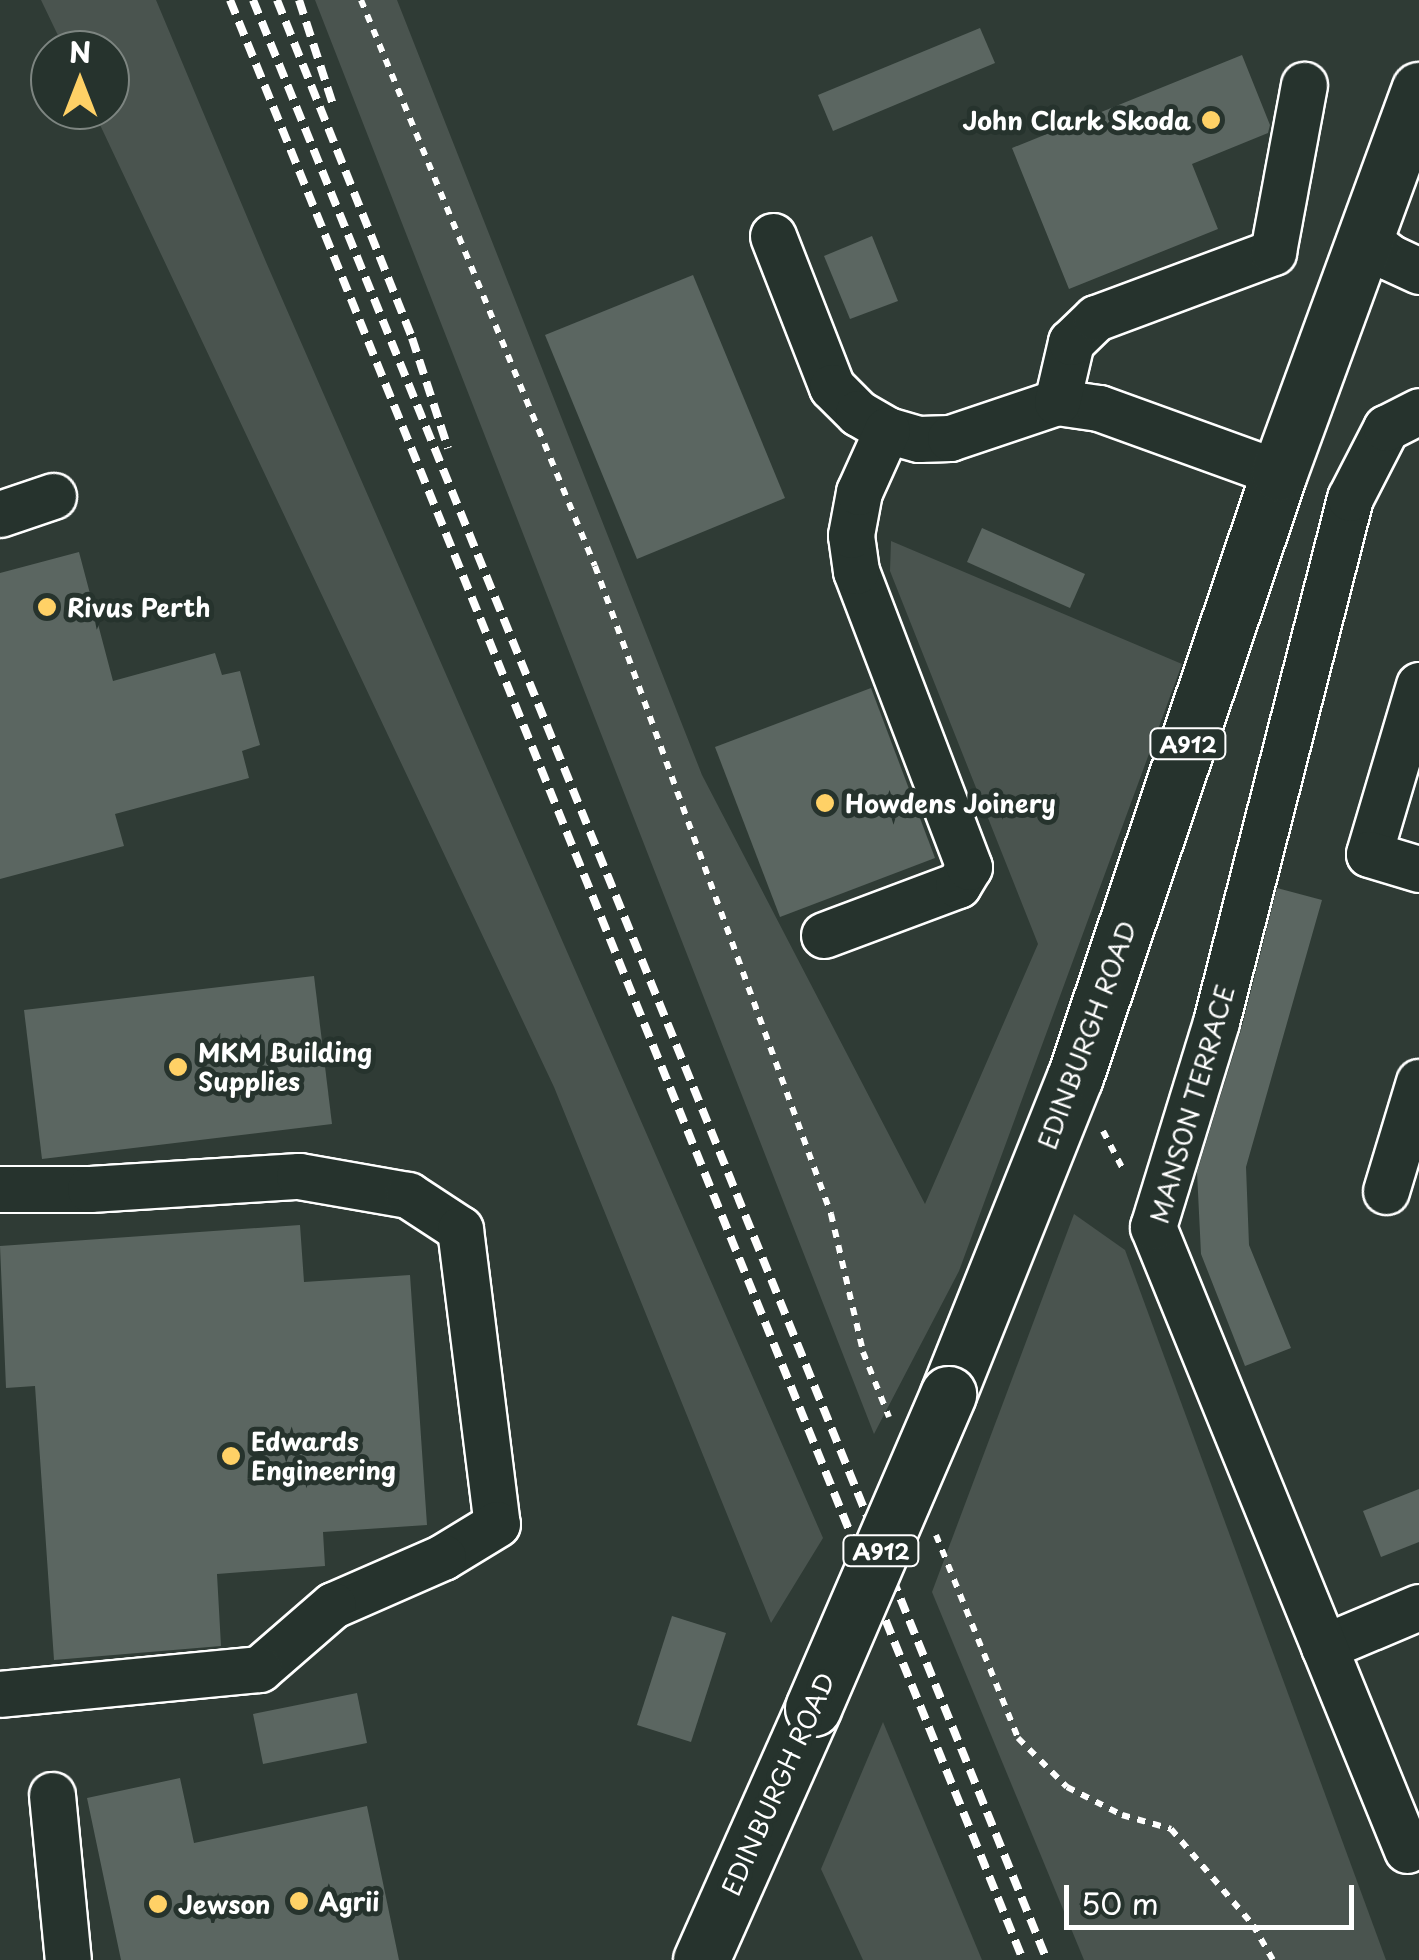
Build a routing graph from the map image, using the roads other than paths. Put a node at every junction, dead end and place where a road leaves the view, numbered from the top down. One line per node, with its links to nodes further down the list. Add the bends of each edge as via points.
1 (1304, 86): 6 (street, via 1273,252 1096,318 1071,342)
2 (1419, 90): 4 (main road, EDINBURGH ROAD / A912)
3 (774, 236): 8 (street, via 832,387)
4 (1366, 238): 5 (street); 9 (main road, EDINBURGH ROAD / A912)
5 (1419, 271)
6 (1057, 402): 8 (street, via 950,438 919,440); 9 (street, via 1099,408)
7 (1419, 411): 19 (street, MANSON TERRACE, via 1386,428 1350,498 1216,1022 1153,1227)
8 (888, 430): 14 (street, via 859,492 852,535 856,571 969,867 958,885)
9 (1279, 472): 24 (main road, EDINBURGH ROAD / A912, bridge, via 1075,1078 948,1394)
10 (53, 496): 11 (street)
11 (0, 514)
12 (1419, 685): 13 (street, via 1369,854)
13 (1419, 868)
14 (824, 936)
15 (1419, 1082): 17 (street)
16 (0, 1189): 20 (street, via 299,1176 408,1196 460,1228 497,1524 443,1557 334,1605 259,1669)
17 (1386, 1191)
18 (1419, 1607): 19 (street)
19 (1324, 1648): 22 (street, MANSON TERRACE)
20 (0, 1694)
21 (52, 1795): 23 (street)
22 (1407, 1850)
23 (68, 1960)
24 (701, 1960)

